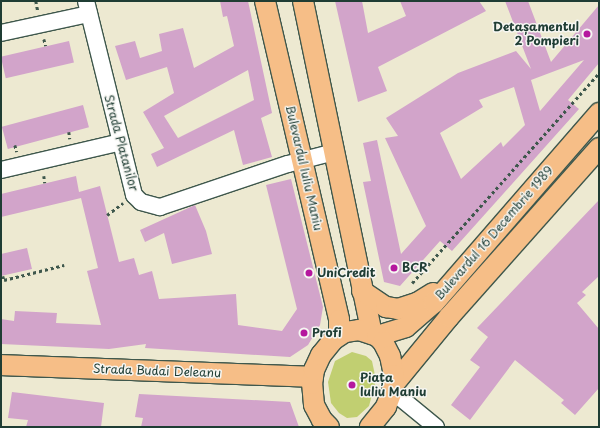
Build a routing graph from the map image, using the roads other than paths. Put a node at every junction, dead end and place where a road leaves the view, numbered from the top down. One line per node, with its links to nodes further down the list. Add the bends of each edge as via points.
1 (265, 1): 9 (main road, Bulevardul Iuliu Maniu)
2 (303, 1): 8 (main road)
3 (88, 8): 4 (street); 6 (street, Strada Platanilor)
4 (1, 33)
5 (599, 113): 11 (main road, Bulevardul 16 Decembrie 1989)
6 (120, 142): 9 (street, Strada Platanilor, via 134,195 141,202 155,207); 10 (street)
7 (599, 148): 17 (main road, Bulevardul 16 Decembrie 1989, via 449,317)
8 (334, 152): 9 (street, Strada Platanilor); 12 (main road)
9 (302, 160): 13 (main road, Bulevardul Iuliu Maniu, via 340,320)
10 (1, 170)
11 (453, 279): 12 (main road, via 417,303 398,309 386,307); 14 (main road, Bulevardul 16 Decembrie 1989, via 434,303 406,327)
12 (362, 291): 14 (main road)
13 (339, 335): 14 (main road, via 352,330); 16 (main road, via 321,354)
14 (374, 335): 17 (main road, via 388,352)
15 (1, 365): 16 (main road, Strada Budai Deleanu)
16 (313, 378): 18 (main road, via 316,410)
17 (393, 388): 19 (main road, via 382,415); 20 (street)
18 (328, 427)
19 (370, 427)
20 (436, 427)

